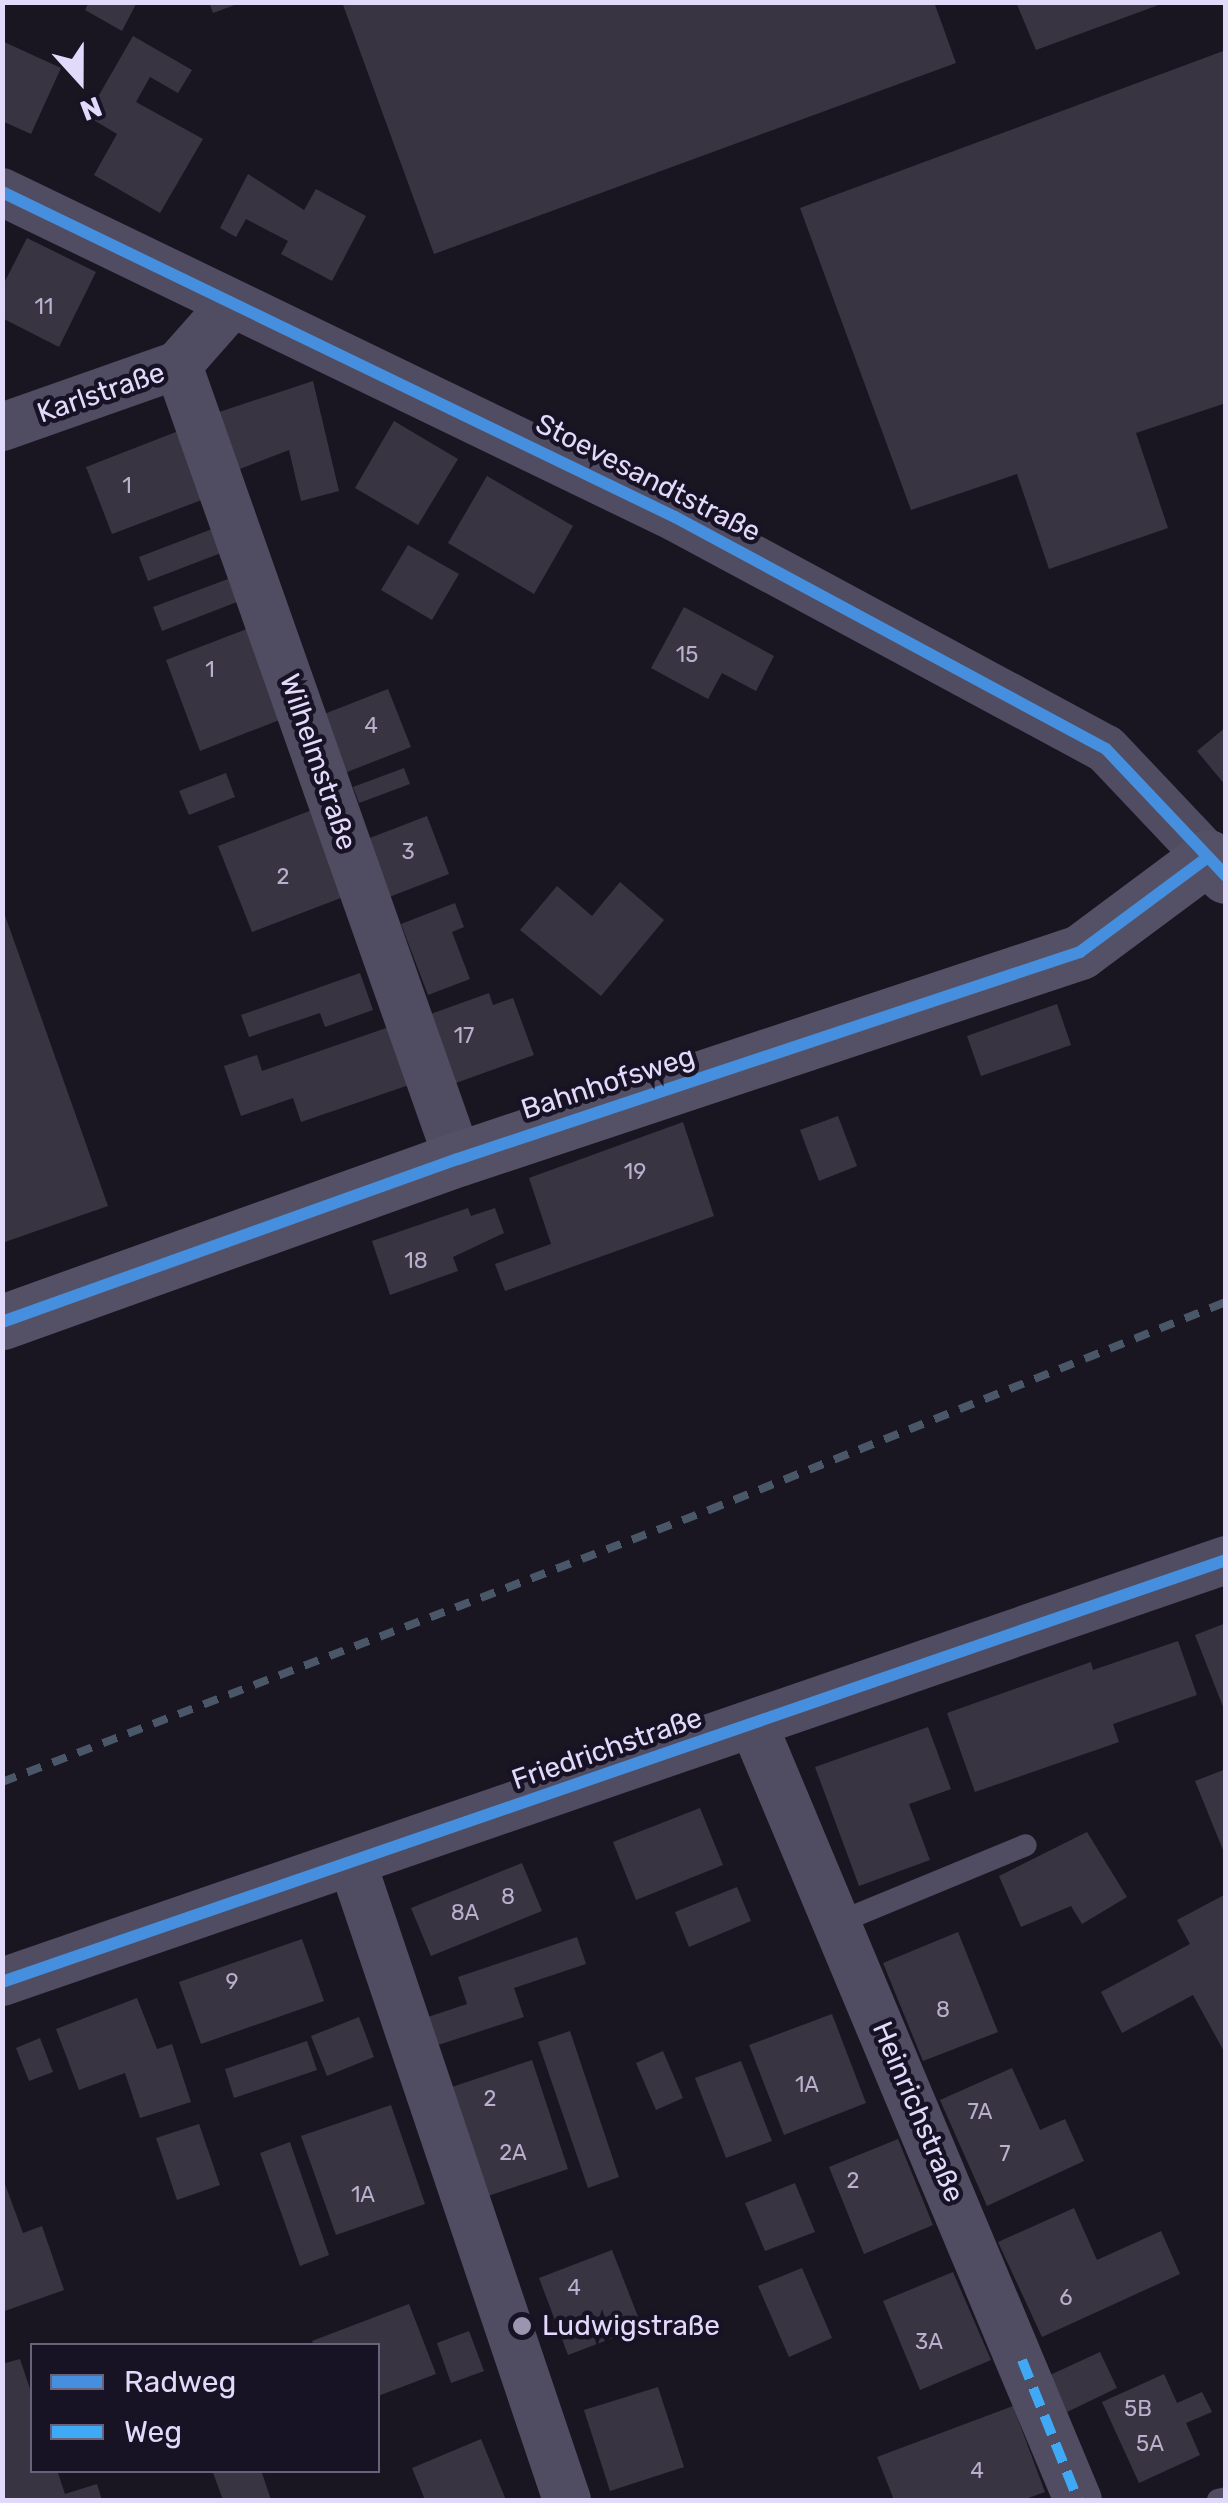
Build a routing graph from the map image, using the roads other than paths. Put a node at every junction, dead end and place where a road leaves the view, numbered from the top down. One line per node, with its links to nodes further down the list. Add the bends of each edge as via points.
1 (2, 192): 2 (street, Stoevesandtstraße)
2 (232, 304): 3 (street, Karlstraße); 5 (street, Stoevesandtstraße, via 676,516 1106,749)
3 (178, 365): 4 (street, Karlstraße); 6 (street, Wilhelmstraße)
4 (2, 428)
5 (1217, 866): 6 (street, Bahnhofsweg, via 1080,952)
6 (458, 1160): 7 (street, Bahnhofsweg)
7 (2, 1322)
8 (1226, 1560): 9 (street, Friedrichstraße)
9 (754, 1726): 11 (street, Friedrichstraße); 12 (street, Heinrichstraße)
10 (1026, 1845): 12 (lane)
11 (352, 1862): 13 (street, Friedrichstraße); 15 (street)
12 (838, 1923): 16 (street, Heinrichstraße)
13 (2, 1982)
14 (1226, 2498): 17 (lane)
15 (567, 2500)
16 (1078, 2500)
17 (1218, 2500)

